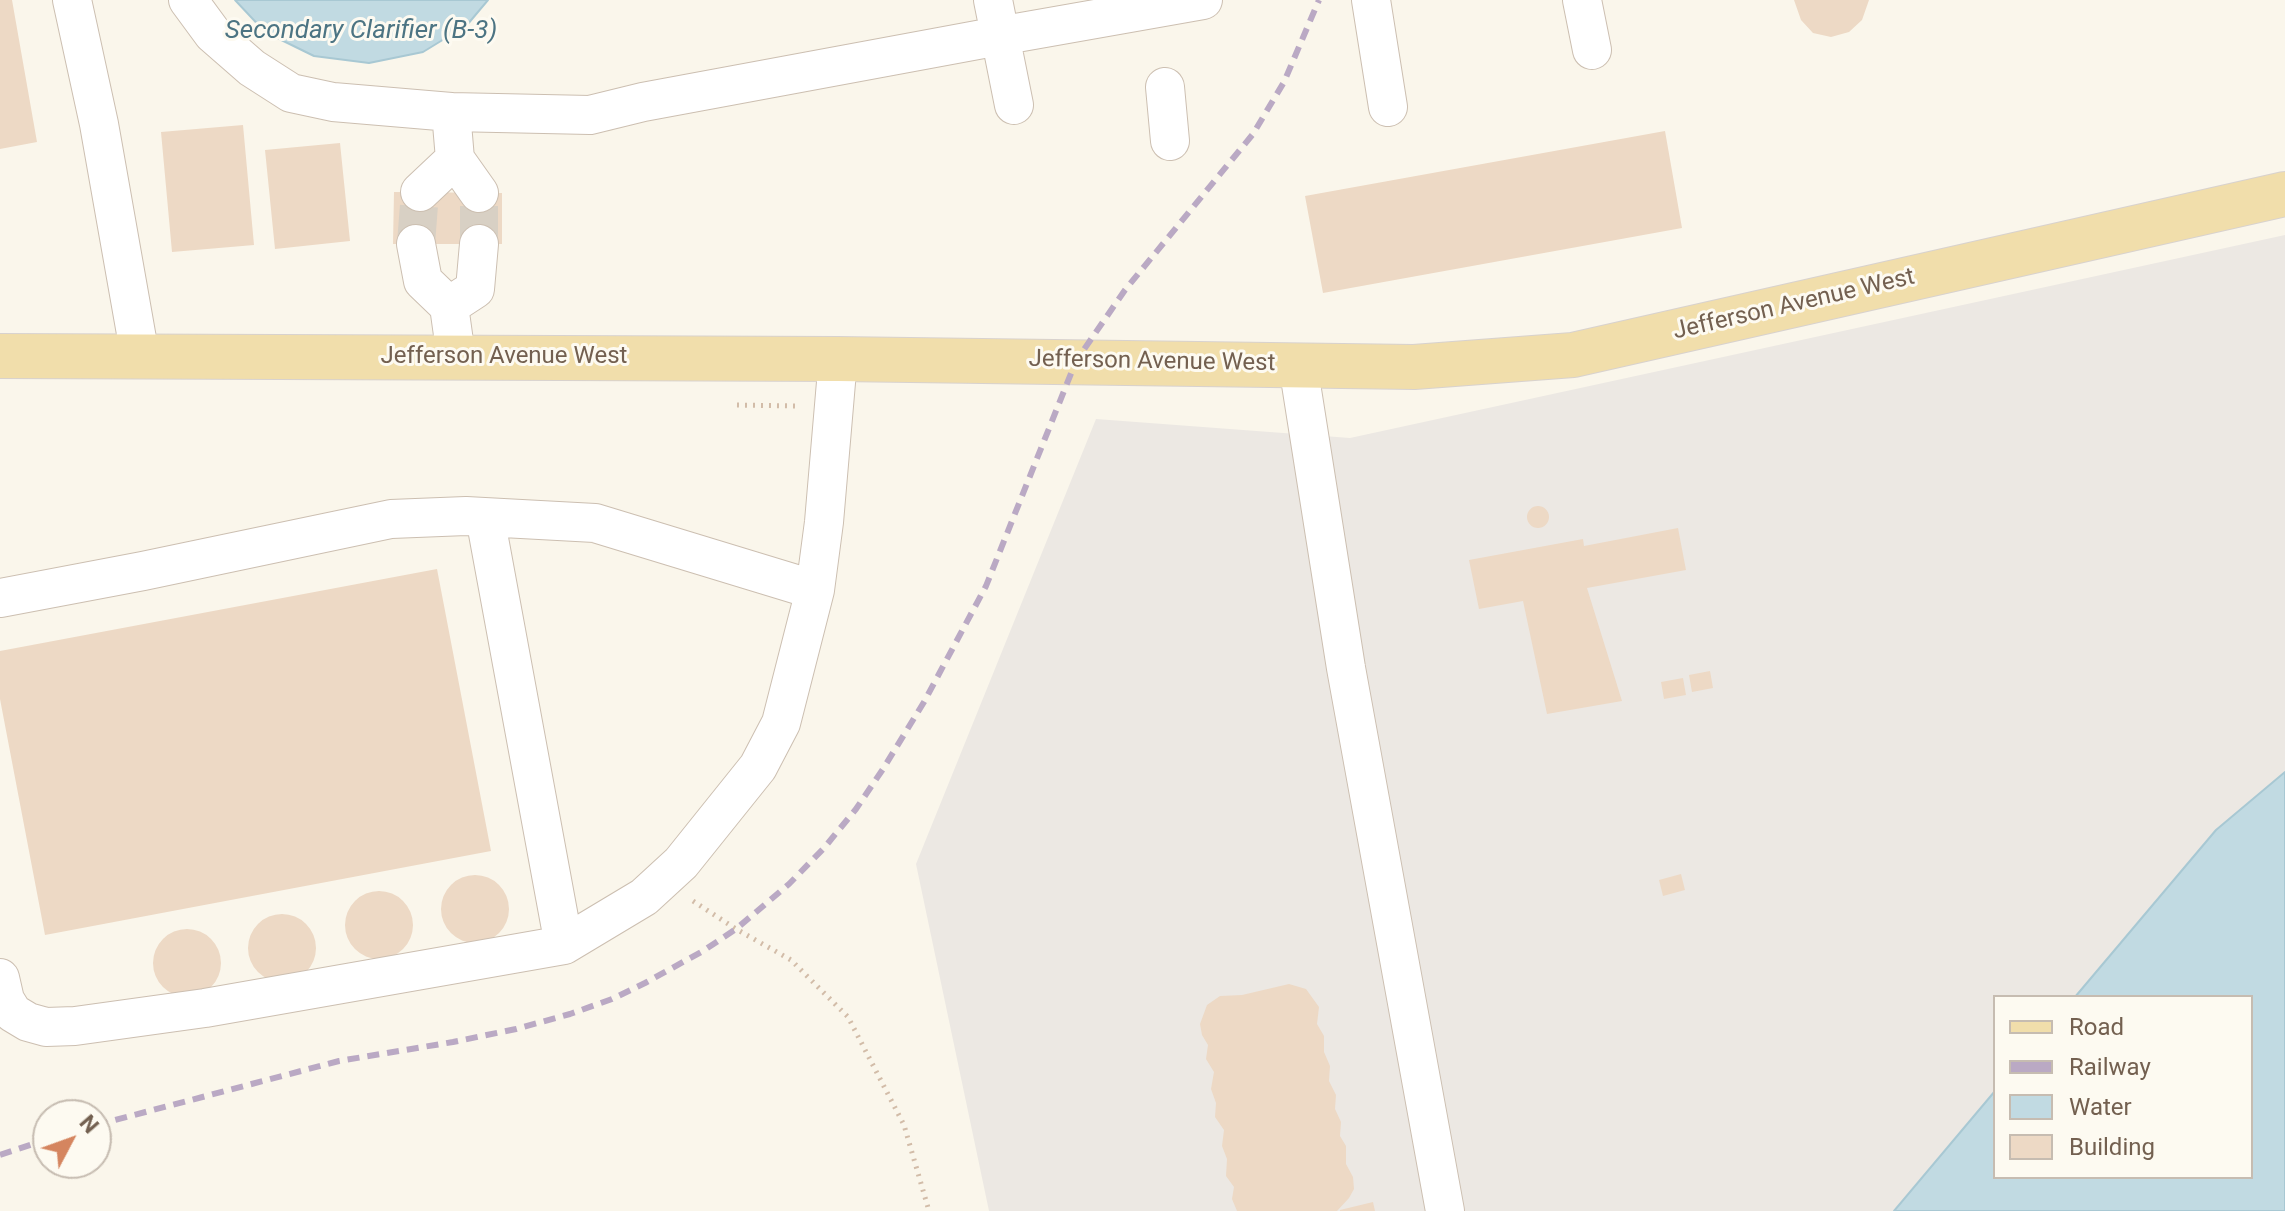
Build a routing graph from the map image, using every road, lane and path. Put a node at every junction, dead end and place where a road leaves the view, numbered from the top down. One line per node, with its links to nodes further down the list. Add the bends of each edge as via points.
1 (72, 0): 21 (lane)
2 (188, 0): 11 (lane, via 213,34 291,93)
3 (1203, 0): 6 (lane)
4 (1371, 0): 10 (lane)
5 (1582, 0): 7 (lane)
6 (996, 18): 9 (lane); 11 (lane, via 590,115)
7 (1592, 50)
8 (1165, 87): 12 (lane)
9 (1014, 105)
10 (1388, 107)
11 (451, 112): 13 (lane)
12 (1170, 141)
13 (455, 159): 14 (lane); 15 (lane)
14 (420, 192)
15 (479, 193)
16 (2285, 194): 24 (main road, Jefferson Avenue West, via 1573,355 1414,367)
17 (416, 244): 19 (lane, via 423,281)
18 (479, 244): 19 (lane, via 475,289)
19 (449, 306): 22 (lane)
20 (0, 356): 21 (main road, Jefferson Avenue West)
21 (140, 356): 22 (main road, Jefferson Avenue West)
22 (456, 356): 23 (main road, Jefferson Avenue West)
23 (838, 359): 24 (main road, Jefferson Avenue West); 26 (lane)
24 (1298, 365): 32 (lane, via 1346,668)
25 (485, 517): 26 (lane, via 595,523); 27 (lane, via 391,519); 29 (lane)
26 (815, 590): 28 (lane, via 781,723 758,767)
27 (0, 598)
28 (662, 881): 29 (lane); 31 (path, via 791,960 848,1017 904,1125)
29 (564, 945): 30 (lane, via 75,1026 46,1027 13,1013)
30 (0, 978)
31 (929, 1211)
32 (1445, 1211)

